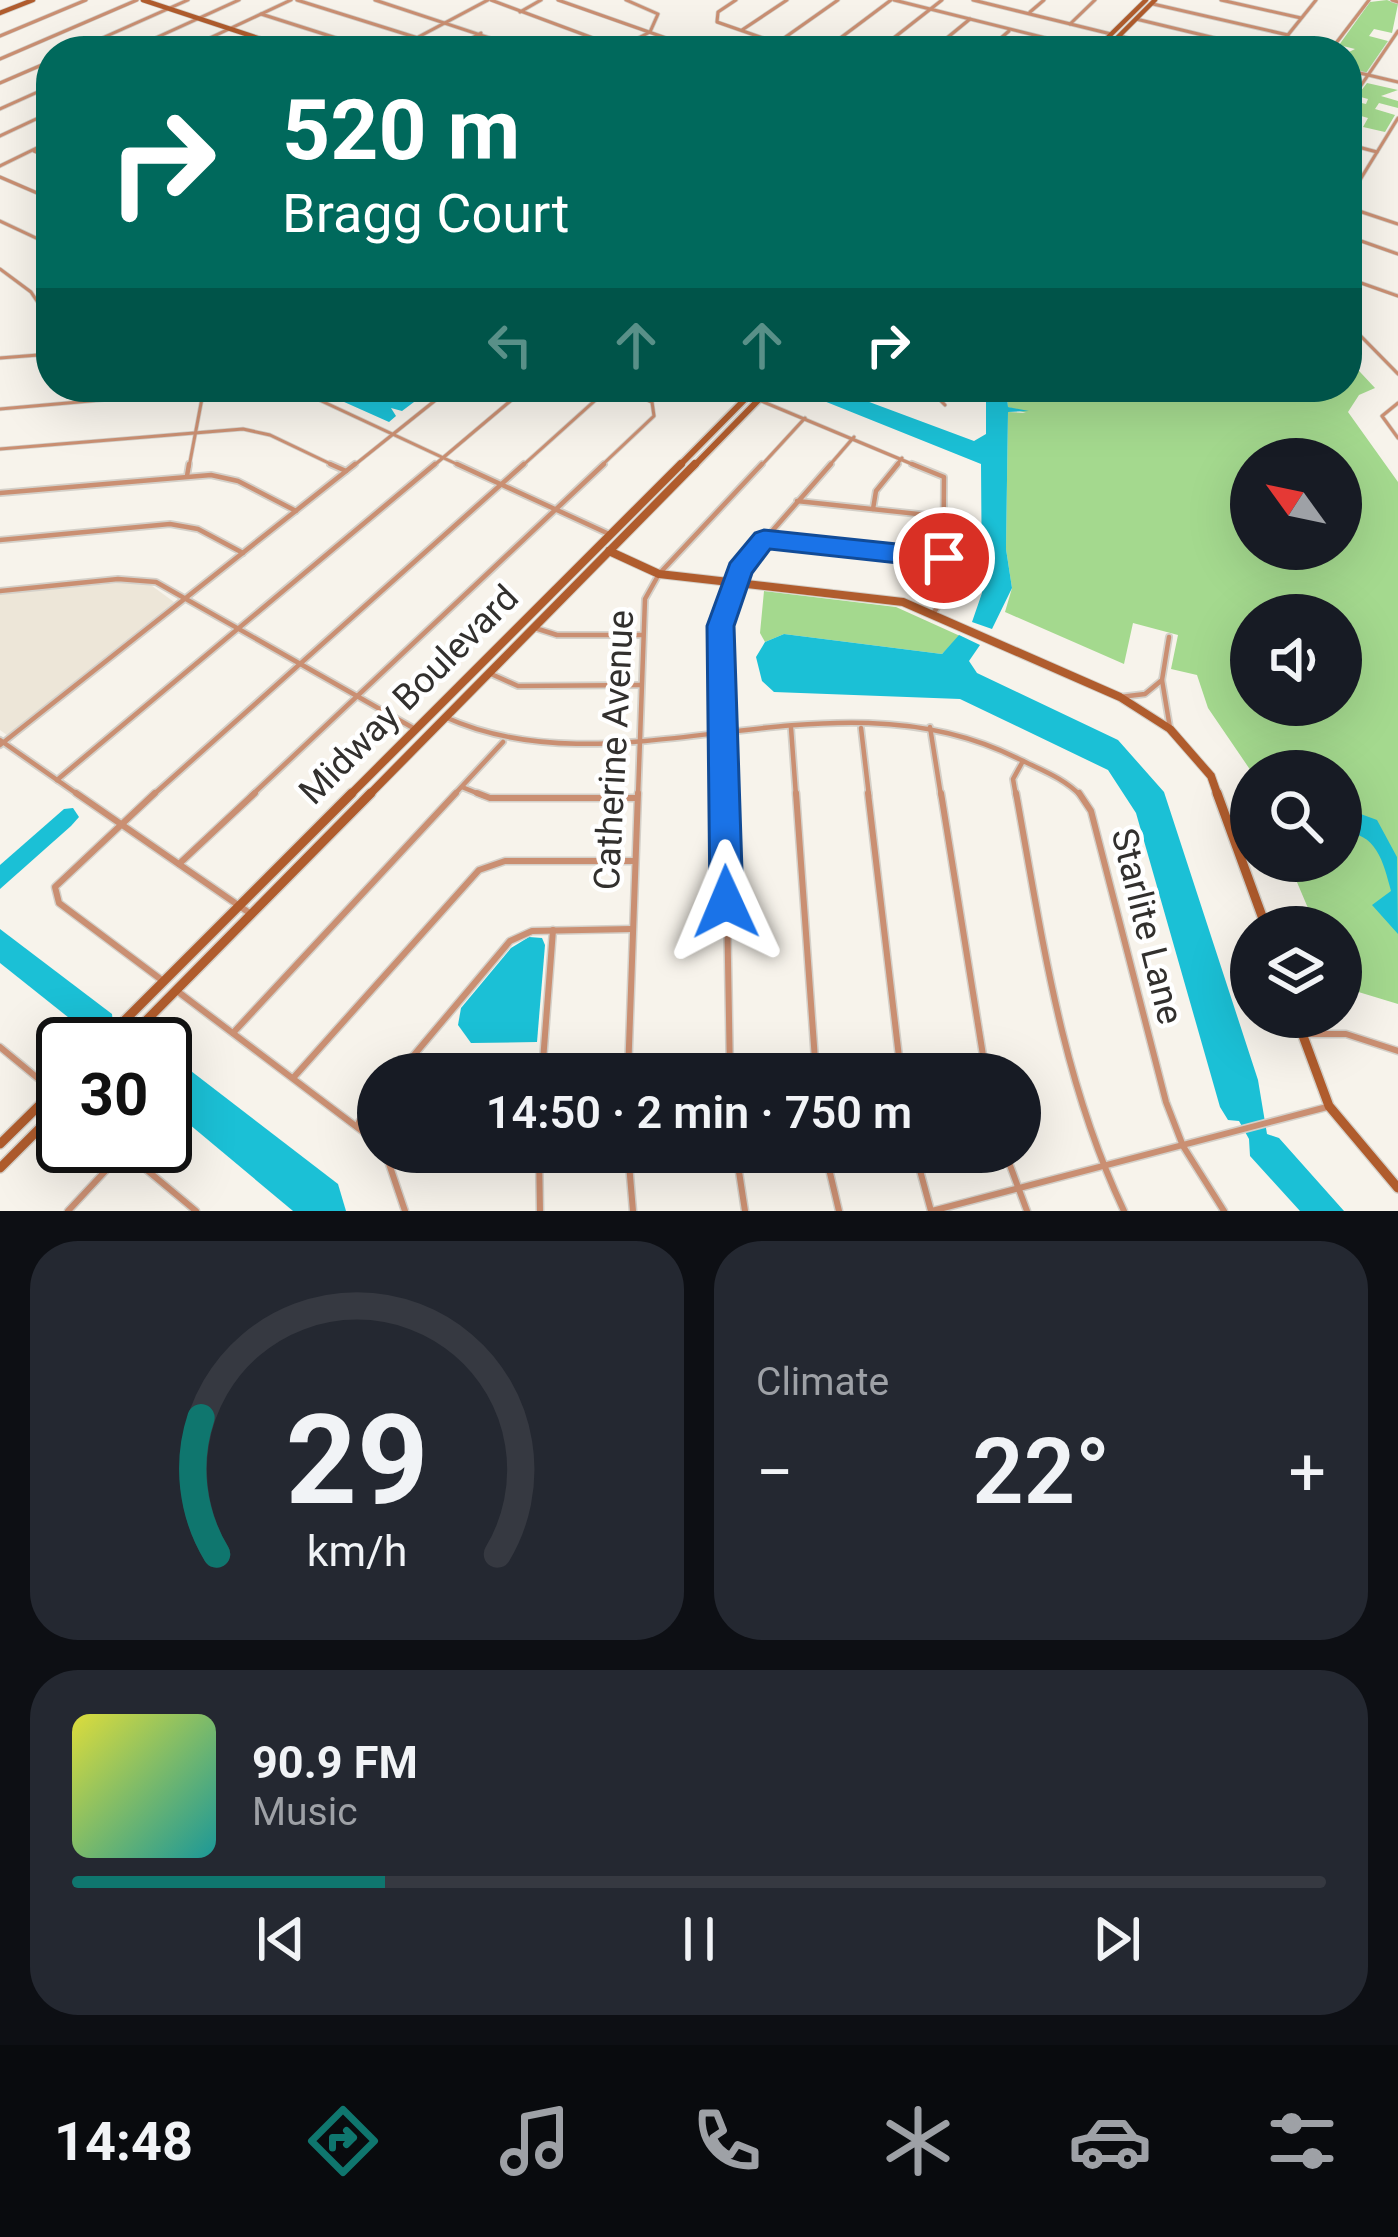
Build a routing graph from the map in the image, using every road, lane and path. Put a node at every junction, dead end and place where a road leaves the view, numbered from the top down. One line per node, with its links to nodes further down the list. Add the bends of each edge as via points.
1 (33, 0): 30 (street)
2 (86, 0): 47 (street)
3 (140, 0): 26 (street); 48 (street)
4 (188, 0): 26 (street)
5 (239, 0): 34 (street)
6 (294, 0): 31 (street); 54 (street)
7 (375, 0): 37 (street)
8 (489, 0): 29 (street); 37 (street)
9 (541, 0): 29 (street)
10 (558, 0): 43 (street)
11 (626, 0): 43 (street, via 658,12)
12 (736, 0): 41 (street, via 716,18)
13 (787, 0): 41 (street)
14 (838, 0): 62 (street)
15 (893, 0): 28 (street); 63 (street)
16 (942, 0): 28 (street)
17 (973, 0): 25 (street)
18 (1044, 0): 32 (street)
19 (1095, 0): 38 (street)
20 (1221, 0): 27 (street)
21 (1265, 0): 27 (street)
22 (1316, 0): 33 (street)
23 (1369, 0): 70 (street)
24 (1151, 1): 36 (street); 45 (street); 46 (street)
25 (991, 2): 32 (street)
26 (169, 8): 34 (street); 49 (street)
27 (1258, 8): 33 (street)
28 (930, 9): 35 (street); 64 (street)
29 (520, 12): 58 (street)
30 (0, 13)
31 (261, 14): 39 (street); 53 (street)
32 (1028, 14): 38 (street)
33 (1301, 18): 46 (street)
34 (199, 19): 39 (street); 50 (street)
35 (970, 19): 40 (street); 65 (street)
36 (1136, 19): 45 (street); 69 (street)
37 (447, 22): 44 (street); 55 (street)
38 (1070, 24): 45 (street)
39 (230, 29): 51 (street); 52 (street)
40 (1011, 29): 66 (street); 67 (street)
41 (741, 31): 61 (street)
42 (1398, 31): 75 (street)
43 (650, 32): 59 (street); 60 (street)
44 (481, 33): 56 (street); 57 (street)
45 (1115, 35): 68 (street)
46 (1288, 35)
47 (0, 36)
48 (55, 36)
49 (106, 36)
50 (161, 36)
51 (214, 36)
52 (251, 36)
53 (330, 36)
54 (411, 36)
55 (422, 36)
56 (476, 36)
57 (489, 36)
58 (586, 36)
59 (642, 36)
60 (661, 36)
61 (756, 36)
62 (787, 36)
63 (844, 36)
64 (896, 36)
65 (950, 36)
66 (1003, 36)
67 (1037, 36)
68 (1119, 36)
69 (1208, 36)
70 (1341, 36)
71 (36, 44): 72 (street)
72 (0, 59)
73 (36, 67): 77 (street)
74 (1362, 74): 75 (street)
75 (1368, 75): 76 (street); 78 (street)
76 (1398, 82)
77 (0, 83)
78 (1362, 84)
79 (36, 93): 80 (street)
80 (0, 109)
81 (1398, 118): 83 (street)
82 (36, 120): 84 (street)
83 (1395, 127): 89 (street)
84 (0, 136)
85 (36, 148): 87 (street)
86 (1362, 148): 89 (street)
87 (32, 150): 88 (street); 90 (street)
88 (36, 152)
89 (1377, 152): 92 (street)
90 (0, 166)
91 (0, 177): 93 (street)
92 (1362, 178)
93 (36, 193)
94 (1362, 210): 96 (street)
95 (0, 221): 97 (street)
96 (1398, 224)
97 (36, 237)
98 (1362, 241): 99 (street)
99 (1398, 254)
100 (0, 269): 103 (street)
101 (1362, 283): 102 (street)
102 (1398, 296)
103 (36, 298)
104 (1362, 337): 107 (street)
105 (36, 355): 106 (street)
106 (0, 358)
107 (1398, 374)
108 (79, 402): 121 (street)
109 (201, 402): 123 (street)
110 (322, 402): 124 (street)
111 (433, 402): 124 (street)
112 (508, 402): 128 (street)
113 (596, 402): 132 (street)
114 (652, 402): 135 (street, via 656,412)
115 (749, 402): 139 (street, Midway Boulevard)
116 (749, 402): 143 (street, Midway Boulevard)
117 (763, 402): 122 (street)
118 (941, 402): 120 (street)
119 (1398, 404): 126 (street, via 1382,416)
120 (945, 406)
121 (0, 409)
122 (805, 418): 125 (street); 146 (street, Catherine Avenue)
123 (195, 432): 127 (street); 130 (street, via 260,431); 131 (street)
124 (392, 434): 128 (street); 130 (street)
125 (854, 437): 129 (street); 134 (street)
126 (1398, 438)
127 (0, 449)
128 (442, 457): 132 (street); 152 (street)
129 (904, 457): 136 (street, via 876,491); 138 (street, via 944,477)
130 (346, 471): 137 (street)
131 (187, 476): 133 (street); 137 (street, via 230,478)
132 (501, 484): 135 (street); 155 (street)
133 (0, 493)
134 (797, 502): 136 (street); 140 (street)
135 (555, 509): 139 (street); 159 (street)
136 (873, 509): 138 (street)
137 (296, 511): 144 (street)
138 (946, 517): 145 (street)
139 (609, 534): 142 (street, Midway Boulevard)
140 (764, 539): 145 (street); 147 (street)
141 (0, 540): 144 (street, via 170,524)
142 (598, 546): 143 (street); 164 (street, Midway Boulevard)
143 (609, 551): 146 (street); 151 (street, Midway Boulevard)
144 (243, 553): 149 (street)
145 (944, 558): 150 (street, via 943,598)
146 (659, 574): 147 (street); 153 (street, Catherine Avenue, via 645,598)
147 (732, 582): 150 (street, via 894,600); 166 (street, via 721,626)
148 (0, 590): 149 (street, via 135,578)
149 (186, 598): 152 (street); 170 (street)
150 (933, 614): 160 (street)
151 (534, 627): 153 (street, via 557,635); 156 (street, Midway Boulevard)
152 (238, 628): 155 (street); 172 (street)
153 (642, 635): 158 (street, Catherine Avenue)
154 (1169, 638): 157 (street)
155 (300, 663): 159 (street); 175 (street)
156 (488, 673): 158 (street, via 518,686); 161 (street, Midway Boulevard)
157 (1162, 680): 160 (street, via 1145,694); 167 (street)
158 (640, 686): 169 (street, Catherine Avenue)
159 (358, 696): 164 (street); 177 (street)
160 (1120, 697): 167 (street)
161 (445, 717): 168 (street, Starlite Lane); 180 (street, Midway Boulevard)
162 (861, 727): 163 (street, Starlite Lane); 165 (street, Starlite Lane); 197 (street)
163 (930, 727): 171 (street, Starlite Lane); 198 (street)
164 (415, 728): 178 (street, Midway Boulevard)
165 (791, 728): 166 (street, Starlite Lane); 196 (street)
166 (722, 729): 169 (street, Starlite Lane); 195 (street)
167 (1170, 729): 179 (street, via 1216,786)
168 (506, 740): 169 (street, Starlite Lane); 173 (street)
169 (638, 740): 174 (street, Catherine Avenue)
170 (1, 743): 172 (street)
171 (1023, 761): 206 (street, Starlite Lane, via 1076,789 1091,811); 207 (street, via 1013,779 1076,1090)
172 (57, 780): 175 (street)
173 (461, 787): 174 (street, via 490,798); 187 (street)
174 (637, 798): 176 (street, Catherine Avenue)
175 (120, 824): 177 (street); 183 (street, via 61,878 55,896)
176 (634, 861): 182 (street, Catherine Avenue); 200 (street, via 505,862 479,870)
177 (179, 865): 178 (street)
178 (239, 906): 180 (street); 183 (street, Midway Boulevard)
179 (1259, 906)
180 (251, 914): 184 (street, Midway Boulevard)
181 (553, 929): 182 (street); 192 (street, via 509,941); 193 (street)
182 (632, 929): 194 (street, Catherine Avenue)
183 (164, 981): 185 (street, Midway Boulevard)
184 (176, 991): 186 (street, Midway Boulevard); 187 (street)
185 (128, 1017)
186 (150, 1017)
187 (233, 1033): 200 (street)
188 (1303, 1038): 201 (street)
189 (1358, 1038): 191 (street)
190 (0, 1047): 199 (street)
191 (1398, 1051)
192 (416, 1053)
193 (544, 1053)
194 (629, 1053)
195 (730, 1053)
196 (814, 1053)
197 (899, 1053)
198 (983, 1053)
199 (36, 1075)
200 (294, 1077): 203 (street)
201 (1329, 1106): 206 (street); 218 (street)
202 (36, 1115): 205 (street)
203 (357, 1124)
204 (36, 1125): 208 (street)
205 (0, 1144)
206 (1183, 1146): 207 (street); 232 (street, Starlite Lane)
207 (1101, 1167): 219 (street); 231 (street)
208 (0, 1168)
209 (100, 1173): 221 (street)
210 (150, 1173): 220 (street)
211 (392, 1173): 224 (street)
212 (539, 1173): 225 (street)
213 (630, 1173): 226 (street)
214 (739, 1173): 227 (street)
215 (830, 1173): 228 (street)
216 (921, 1173): 229 (street)
217 (1012, 1173): 219 (street)
218 (1398, 1188)
219 (1017, 1189): 229 (street); 230 (street)
220 (185, 1202): 222 (street); 223 (street)
221 (68, 1211)
222 (177, 1211)
223 (196, 1211)
224 (405, 1211)
225 (540, 1211)
226 (633, 1211)
227 (745, 1211)
228 (839, 1211)
229 (932, 1211)
230 (1027, 1211)
231 (1124, 1211)
232 (1224, 1211)

